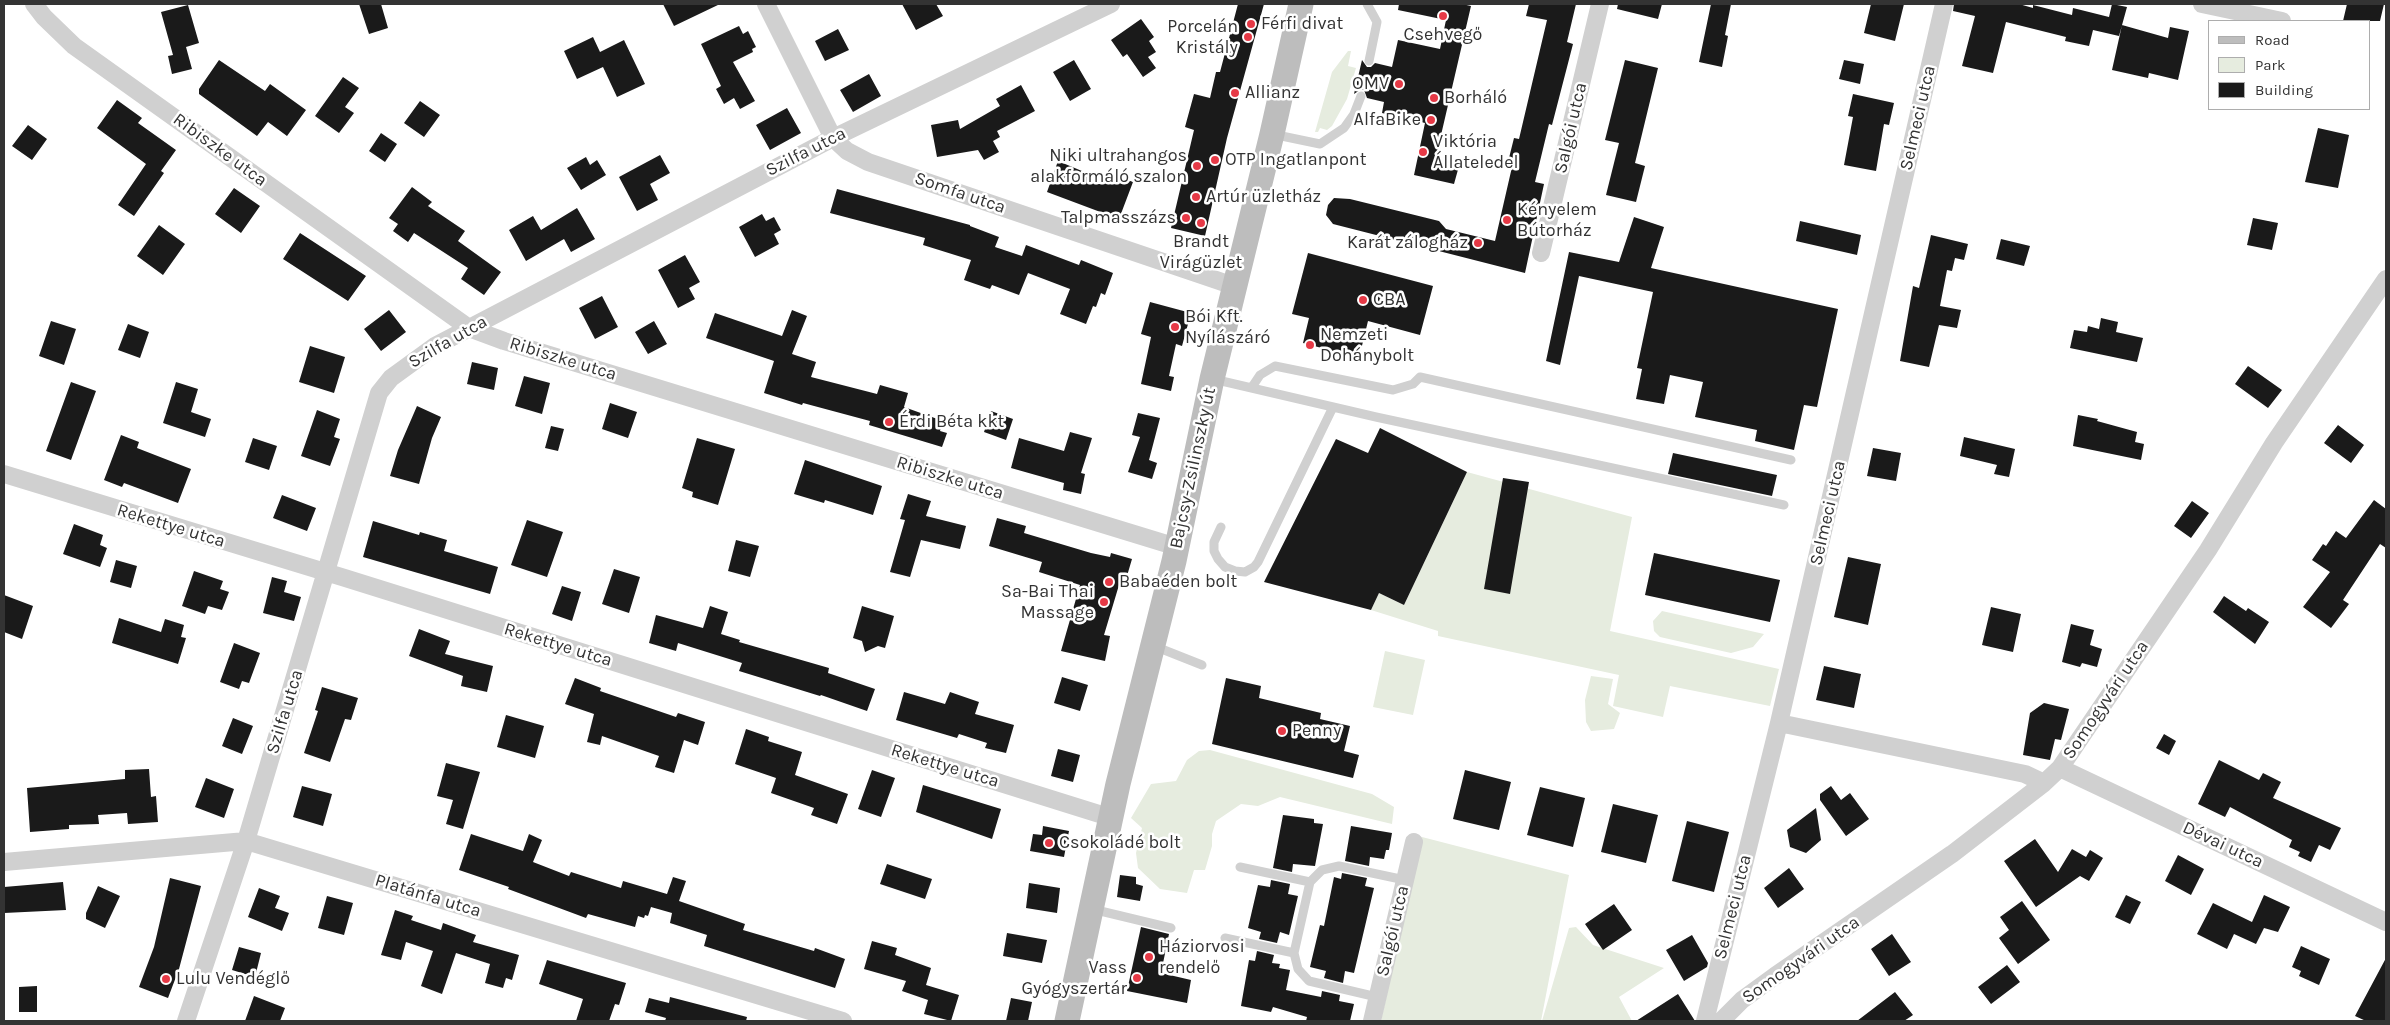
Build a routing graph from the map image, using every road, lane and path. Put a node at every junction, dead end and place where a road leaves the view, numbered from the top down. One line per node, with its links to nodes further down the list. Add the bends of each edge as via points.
1 (34, 4): 17 (street, Ribiszke utca, via 74,46)
2 (766, 4): 13 (street, Somfa utca)
3 (1111, 4): 13 (street, Szilfa utca)
4 (1301, 4): 12 (main road, Bajcsy-Zsilinszky út)
5 (1367, 4): 10 (lane, via 1377,22)
6 (1600, 4): 14 (street, Salgói utca)
7 (1944, 4): 29 (street, Selmeci utca)
8 (2202, 4): 9 (street)
9 (2275, 20)
10 (1369, 61)
11 (1361, 96): 12 (lane, via 1344,128 1320,144)
12 (1272, 134): 16 (main road, Bajcsy-Zsilinszky út)
13 (833, 138): 16 (street, Somfa utca, via 847,151 868,162); 17 (street, Szilfa utca)
14 (1541, 252)
15 (2386, 279): 30 (street, Somogyvári utca)
16 (1234, 286): 18 (main road, Bajcsy-Zsilinszky út)
17 (469, 328): 25 (street, Ribiszke utca); 26 (street, Szilfa utca, via 410,362 379,393)
18 (1212, 379): 19 (lane); 25 (main road, Bajcsy-Zsilinszky út)
19 (1252, 387): 20 (lane); 21 (lane, via 1260,375 1275,366 1393,390 1413,384 1420,377)
20 (1333, 407): 23 (lane); 24 (lane, via 1254,567 1245,572 1235,571 1218,559 1214,542)
21 (1791, 460)
22 (4, 474): 26 (street, Rekettye utca)
23 (1784, 505)
24 (1221, 527)
25 (1177, 547): 27 (main road, Bajcsy-Zsilinszky út)
26 (327, 574): 32 (street, Rekettye utca); 33 (street, Szilfa utca)
27 (1154, 646): 28 (lane); 32 (main road, Bajcsy-Zsilinszky út)
28 (1202, 665)
29 (1780, 723): 31 (street, via 2025,774); 49 (street, Selmeci utca)
30 (2060, 768): 31 (street, Somogyvári utca); 40 (street, Dévai utca)
31 (2044, 783): 49 (street, Somogyvári utca, via 1952,854)
32 (1112, 818): 39 (main road, Bajcsy-Zsilinszky út)
33 (246, 841): 35 (street, Platánfa utca); 45 (street, Szilfa utca); 46 (street, Platánfa utca)
34 (1414, 842): 37 (street, Salgói utca)
35 (4, 862)
36 (1240, 867): 38 (lane)
37 (1405, 880): 38 (lane, via 1339,866 1322,870); 44 (street, Salgói utca)
38 (1310, 882): 43 (lane)
39 (1092, 909): 41 (lane); 47 (main road, Bajcsy-Zsilinszky út)
40 (2386, 922)
41 (1171, 928)
42 (1225, 938): 43 (lane)
43 (1294, 953): 44 (lane, via 1298,969 1308,981)
44 (1378, 997): 48 (street, Salgói utca)
45 (186, 1021)
46 (843, 1021)
47 (1067, 1021)
48 (1372, 1021)
49 (1710, 1021)

